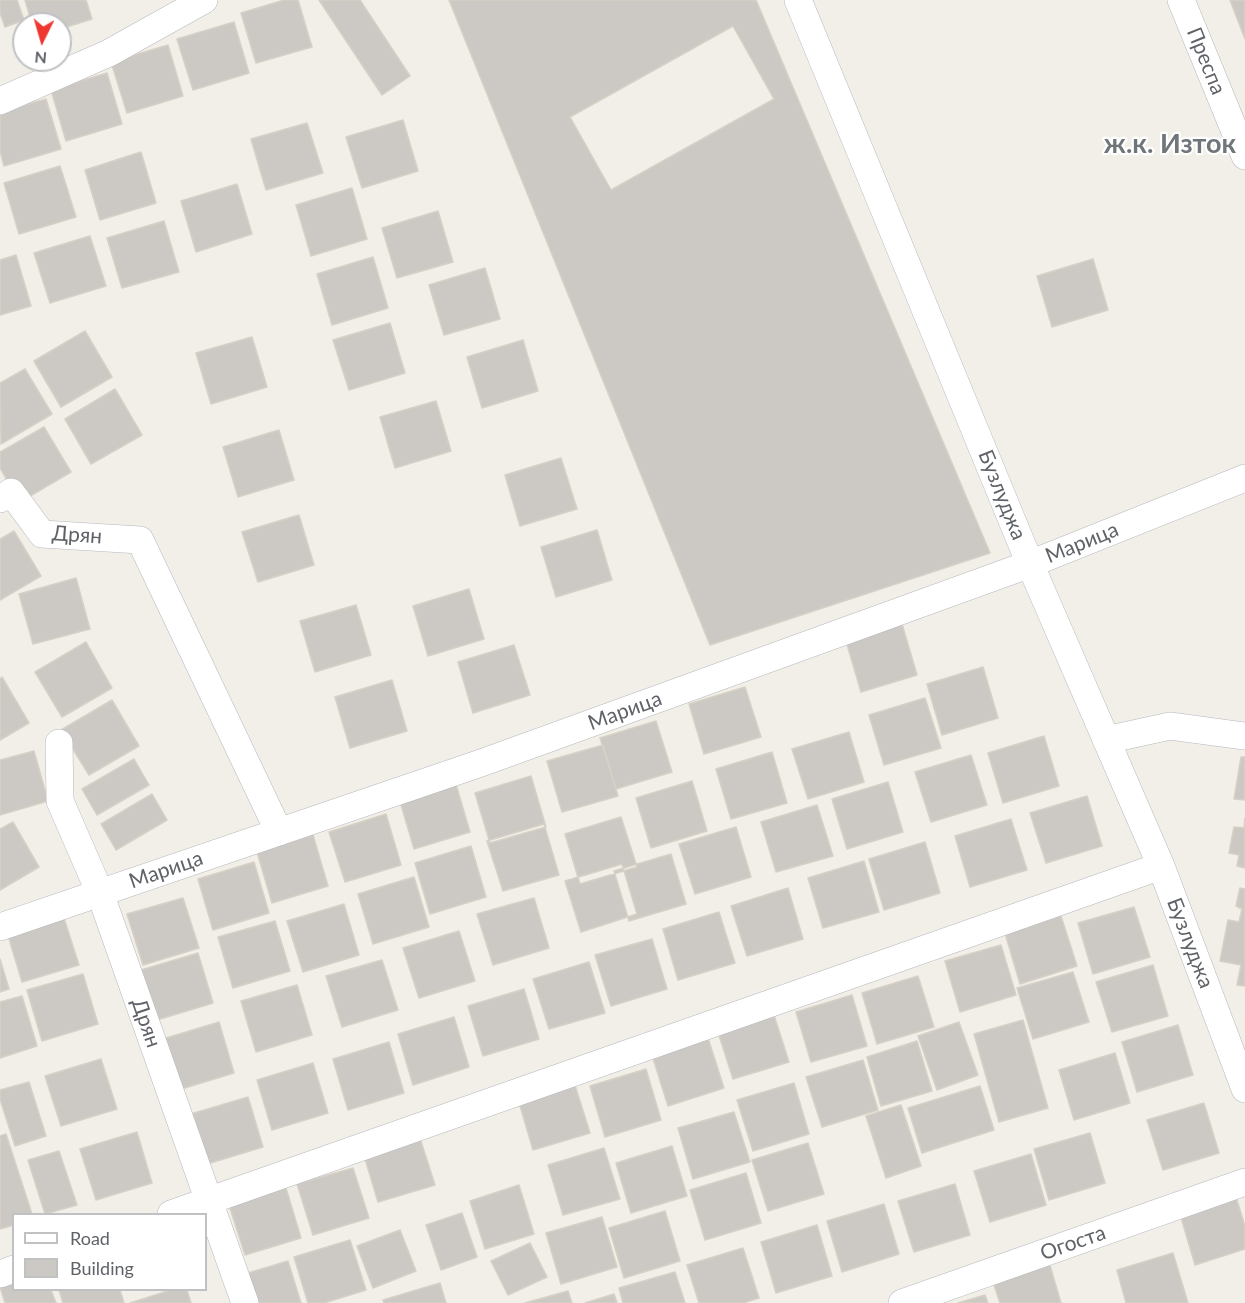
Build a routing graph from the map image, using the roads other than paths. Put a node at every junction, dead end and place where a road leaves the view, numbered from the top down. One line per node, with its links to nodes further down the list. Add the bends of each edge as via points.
1 (204, 0): 4 (street, via 109,53)
2 (798, 0): 8 (street, Бузлуджа)
3 (1181, 0): 5 (street, Преспа)
4 (0, 101)
5 (1245, 156)
6 (1245, 478): 8 (street, Марица)
7 (0, 499): 12 (street, Дрян, via 11,492 42,534 140,540)
8 (1030, 564): 10 (street, Бузлуджа); 12 (street, Марица, via 482,763)
9 (1245, 736): 10 (street, via 1170,726)
10 (1106, 740): 13 (street, Бузлуджа)
11 (59, 743): 14 (street, Дрян, via 60,801)
12 (279, 832): 14 (street, Марица)
13 (1161, 866): 16 (street, Бузлуджа); 18 (street)
14 (100, 892): 15 (street, Марица); 18 (street, Дрян)
15 (0, 927)
16 (1245, 1089)
17 (1245, 1182): 21 (street, Огоста)
18 (208, 1202): 19 (street); 20 (street, Дрян)
19 (177, 1213)
20 (245, 1303)
21 (902, 1303)

